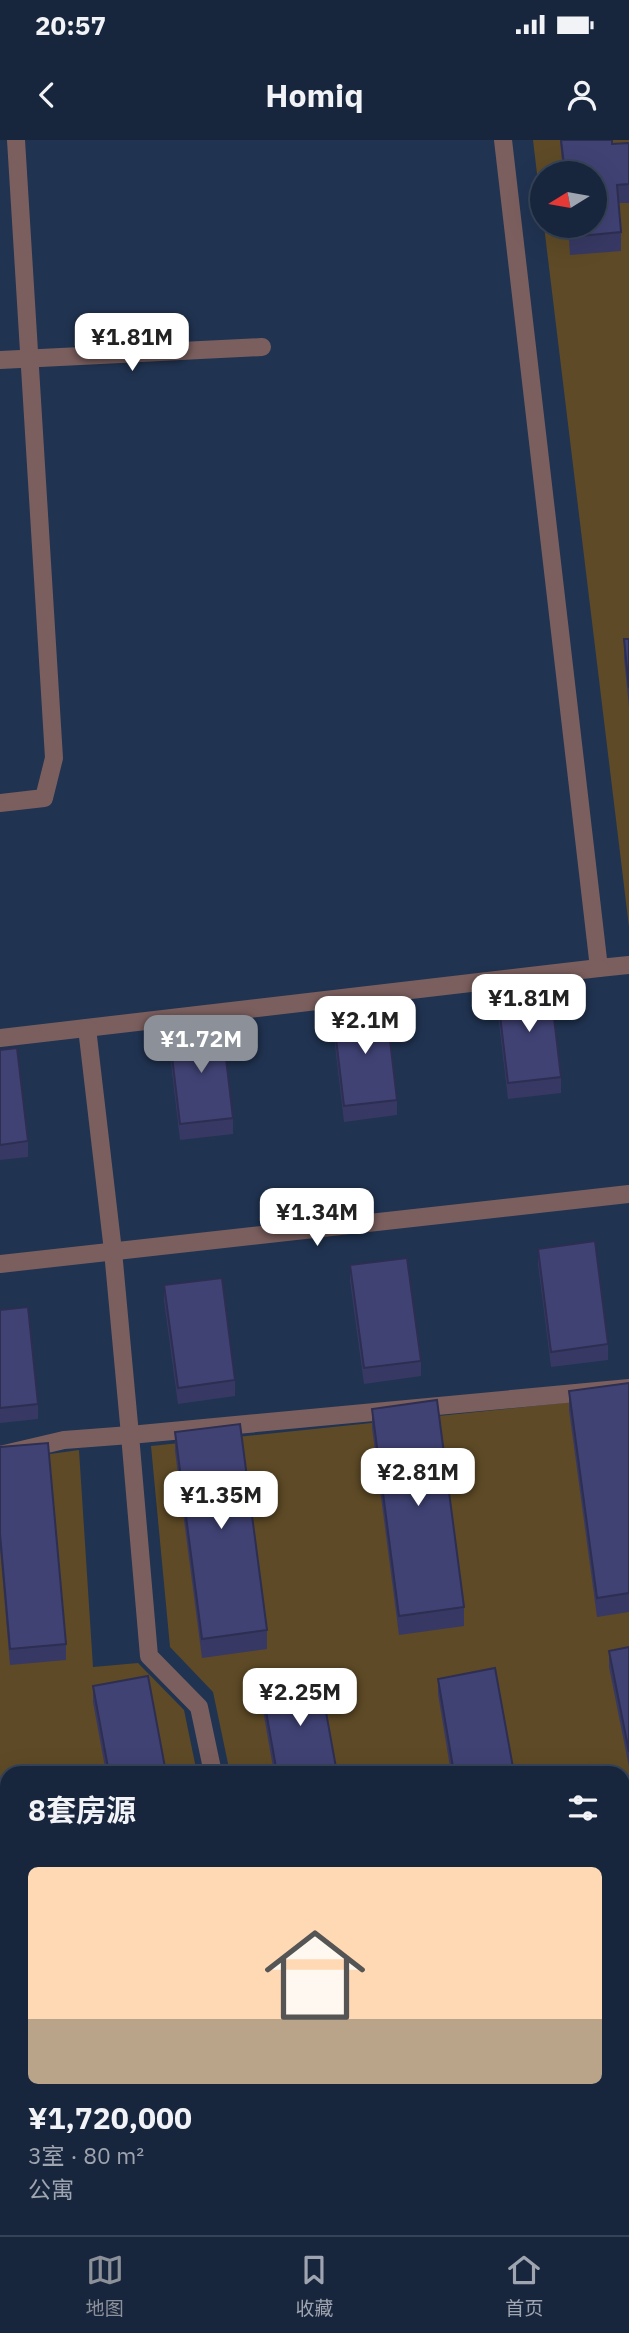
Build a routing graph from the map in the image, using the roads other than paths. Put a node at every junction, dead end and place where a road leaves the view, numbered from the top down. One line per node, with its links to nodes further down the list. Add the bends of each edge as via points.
1 (16, 140): 4 (street)
2 (503, 140): 8 (street)
3 (262, 347): 4 (street)
4 (29, 359): 5 (street); 6 (street, via 54,758 44,798)
5 (0, 360)
6 (0, 803)
7 (629, 965): 8 (street)
8 (599, 968): 9 (street)
9 (87, 1028): 10 (street); 12 (street)
10 (0, 1038)
11 (629, 1194): 12 (street)
12 (113, 1251): 13 (street); 15 (street)
13 (0, 1264)
14 (629, 1388): 15 (street)
15 (130, 1435): 16 (street, via 64,1440); 17 (street, via 149,1656 199,1707)
16 (0, 1455)
17 (211, 1766)

